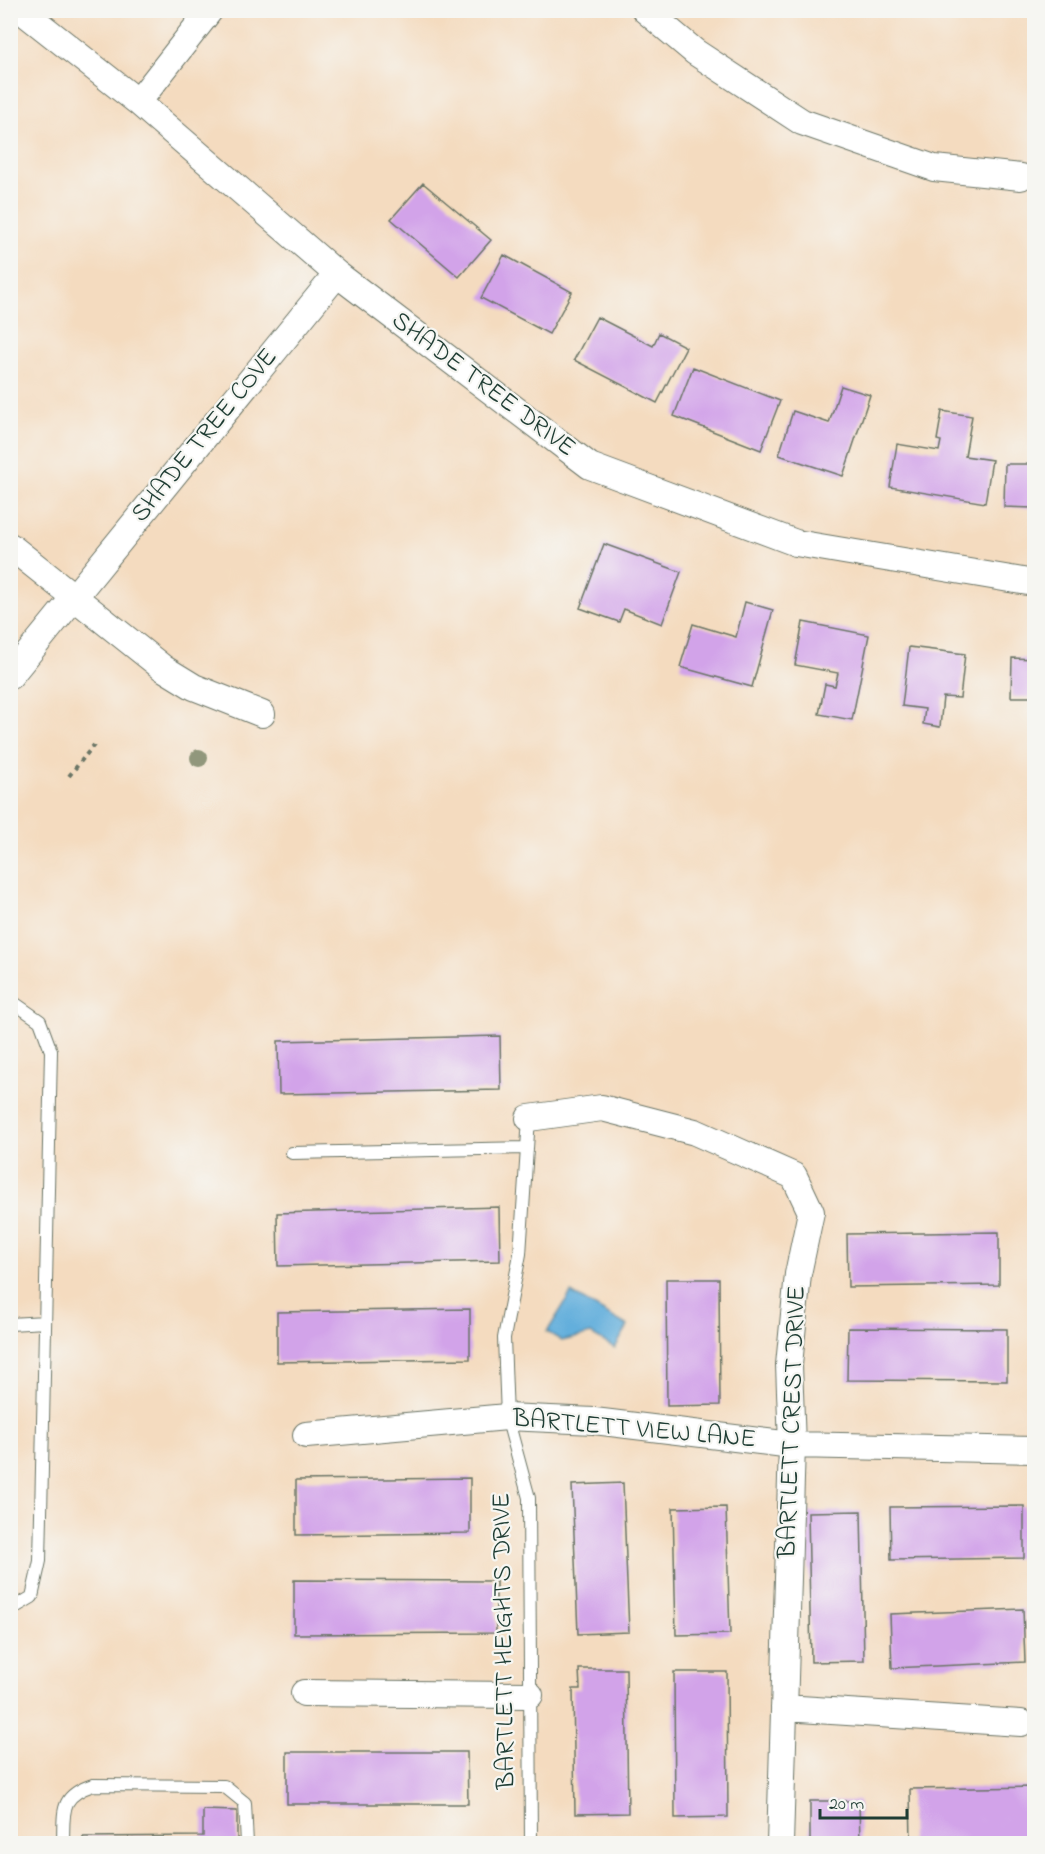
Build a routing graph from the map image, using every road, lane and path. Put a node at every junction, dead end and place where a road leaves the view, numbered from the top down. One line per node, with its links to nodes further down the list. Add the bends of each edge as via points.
1 (21, 10): 4 (street, SHADE TREE DRIVE)
2 (210, 10): 4 (street)
3 (645, 10): 5 (street, via 695,52 802,122 934,168)
4 (138, 102): 6 (street, SHADE TREE DRIVE)
5 (1021, 177)
6 (337, 274): 8 (street, SHADE TREE DRIVE, via 590,466 796,543); 9 (street, SHADE TREE COVE)
7 (10, 546): 9 (street)
8 (1035, 584)
9 (74, 599): 10 (street, SHADE TREE COVE); 11 (street, via 163,668 194,687)
10 (10, 676)
11 (262, 714)
12 (94, 745): 13 (path)
13 (69, 776)
14 (10, 1000): 18 (lane, via 40,1021 51,1051)
15 (529, 1118): 16 (lane, BARTLETT HEIGHTS DRIVE); 22 (street, BARTLETT CREST DRIVE, via 602,1108 695,1132 794,1176 811,1212 798,1274 789,1365)
16 (527, 1148): 17 (lane); 20 (lane, BARTLETT HEIGHTS DRIVE, via 520,1254 504,1338)
17 (292, 1153)
18 (45, 1322): 19 (lane); 24 (lane, via 40,1561 32,1597)
19 (10, 1324)
20 (507, 1417): 21 (street, BARTLETT VIEW LANE); 22 (street, BARTLETT VIEW LANE, via 594,1421); 26 (lane, BARTLETT HEIGHTS DRIVE, via 529,1498)
21 (306, 1435)
22 (792, 1445): 23 (street, BARTLETT VIEW LANE); 27 (street, BARTLETT CREST DRIVE)
23 (1035, 1450)
24 (10, 1610)
25 (304, 1693): 26 (street)
26 (530, 1695): 31 (lane, BARTLETT HEIGHTS DRIVE)
27 (784, 1708): 28 (street); 32 (street, BARTLETT CREST DRIVE)
28 (1021, 1723)
29 (63, 1844): 30 (lane, via 64,1806 76,1791 93,1785 224,1786 245,1803)
30 (246, 1844)
31 (531, 1844)
32 (780, 1844)

